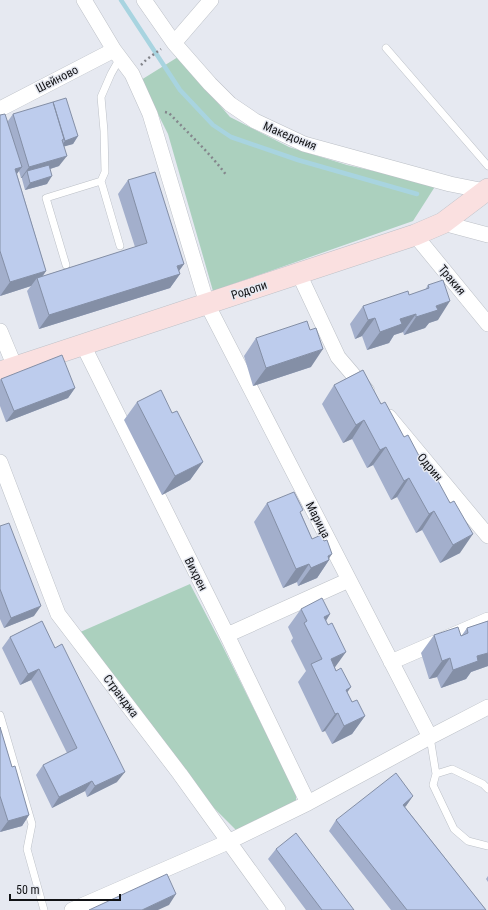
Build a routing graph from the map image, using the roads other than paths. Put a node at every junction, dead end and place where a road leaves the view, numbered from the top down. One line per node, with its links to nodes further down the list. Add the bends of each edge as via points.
1 (84, 0): 6 (street, Марица)
2 (144, 0): 4 (street, Македония)
3 (211, 0): 4 (street)
4 (169, 45): 10 (street, Македония, via 230,104 280,134 356,159 450,184)
5 (386, 48): 8 (lane)
6 (117, 54): 7 (street, Шейново); 9 (lane, via 101,97 104,131 104,172); 17 (street, Марица, via 132,74 150,114)
7 (0, 109)
8 (488, 166)
9 (101, 181): 14 (lane); 15 (lane, via 46,198)
10 (487, 190): 11 (street, Родопи)
11 (443, 223): 12 (street, Родопи); 13 (street)
12 (415, 235): 16 (street, Родопи); 18 (street, Тракия)
13 (488, 235)
14 (120, 246)
15 (66, 265)
16 (299, 274): 17 (street, Родопи); 23 (street, Одрин, via 338,356)
17 (207, 304): 20 (street, Родопи); 24 (street, Марица)
18 (488, 324)
19 (0, 331): 21 (street)
20 (83, 345): 21 (street, Родопи); 26 (street, Вихрен)
21 (8, 370)
22 (0, 462): 34 (street, Странджа, via 58,614 180,774)
23 (488, 536)
24 (349, 580): 26 (street); 27 (street, Марица)
25 (488, 620): 27 (street)
26 (227, 635): 33 (street, Вихрен)
27 (391, 662): 30 (street, Марица)
28 (488, 707): 30 (street)
29 (0, 715): 36 (lane, via 32,824 26,849)
30 (430, 737): 31 (lane); 33 (street)
31 (436, 774): 32 (lane, via 452,770 483,784); 35 (lane, via 433,785 454,829 468,841)
32 (488, 789)
33 (308, 803): 34 (street)
34 (228, 842): 37 (street); 38 (street, Странджа)
35 (488, 846)
36 (44, 910)
37 (72, 910)
38 (278, 910)

